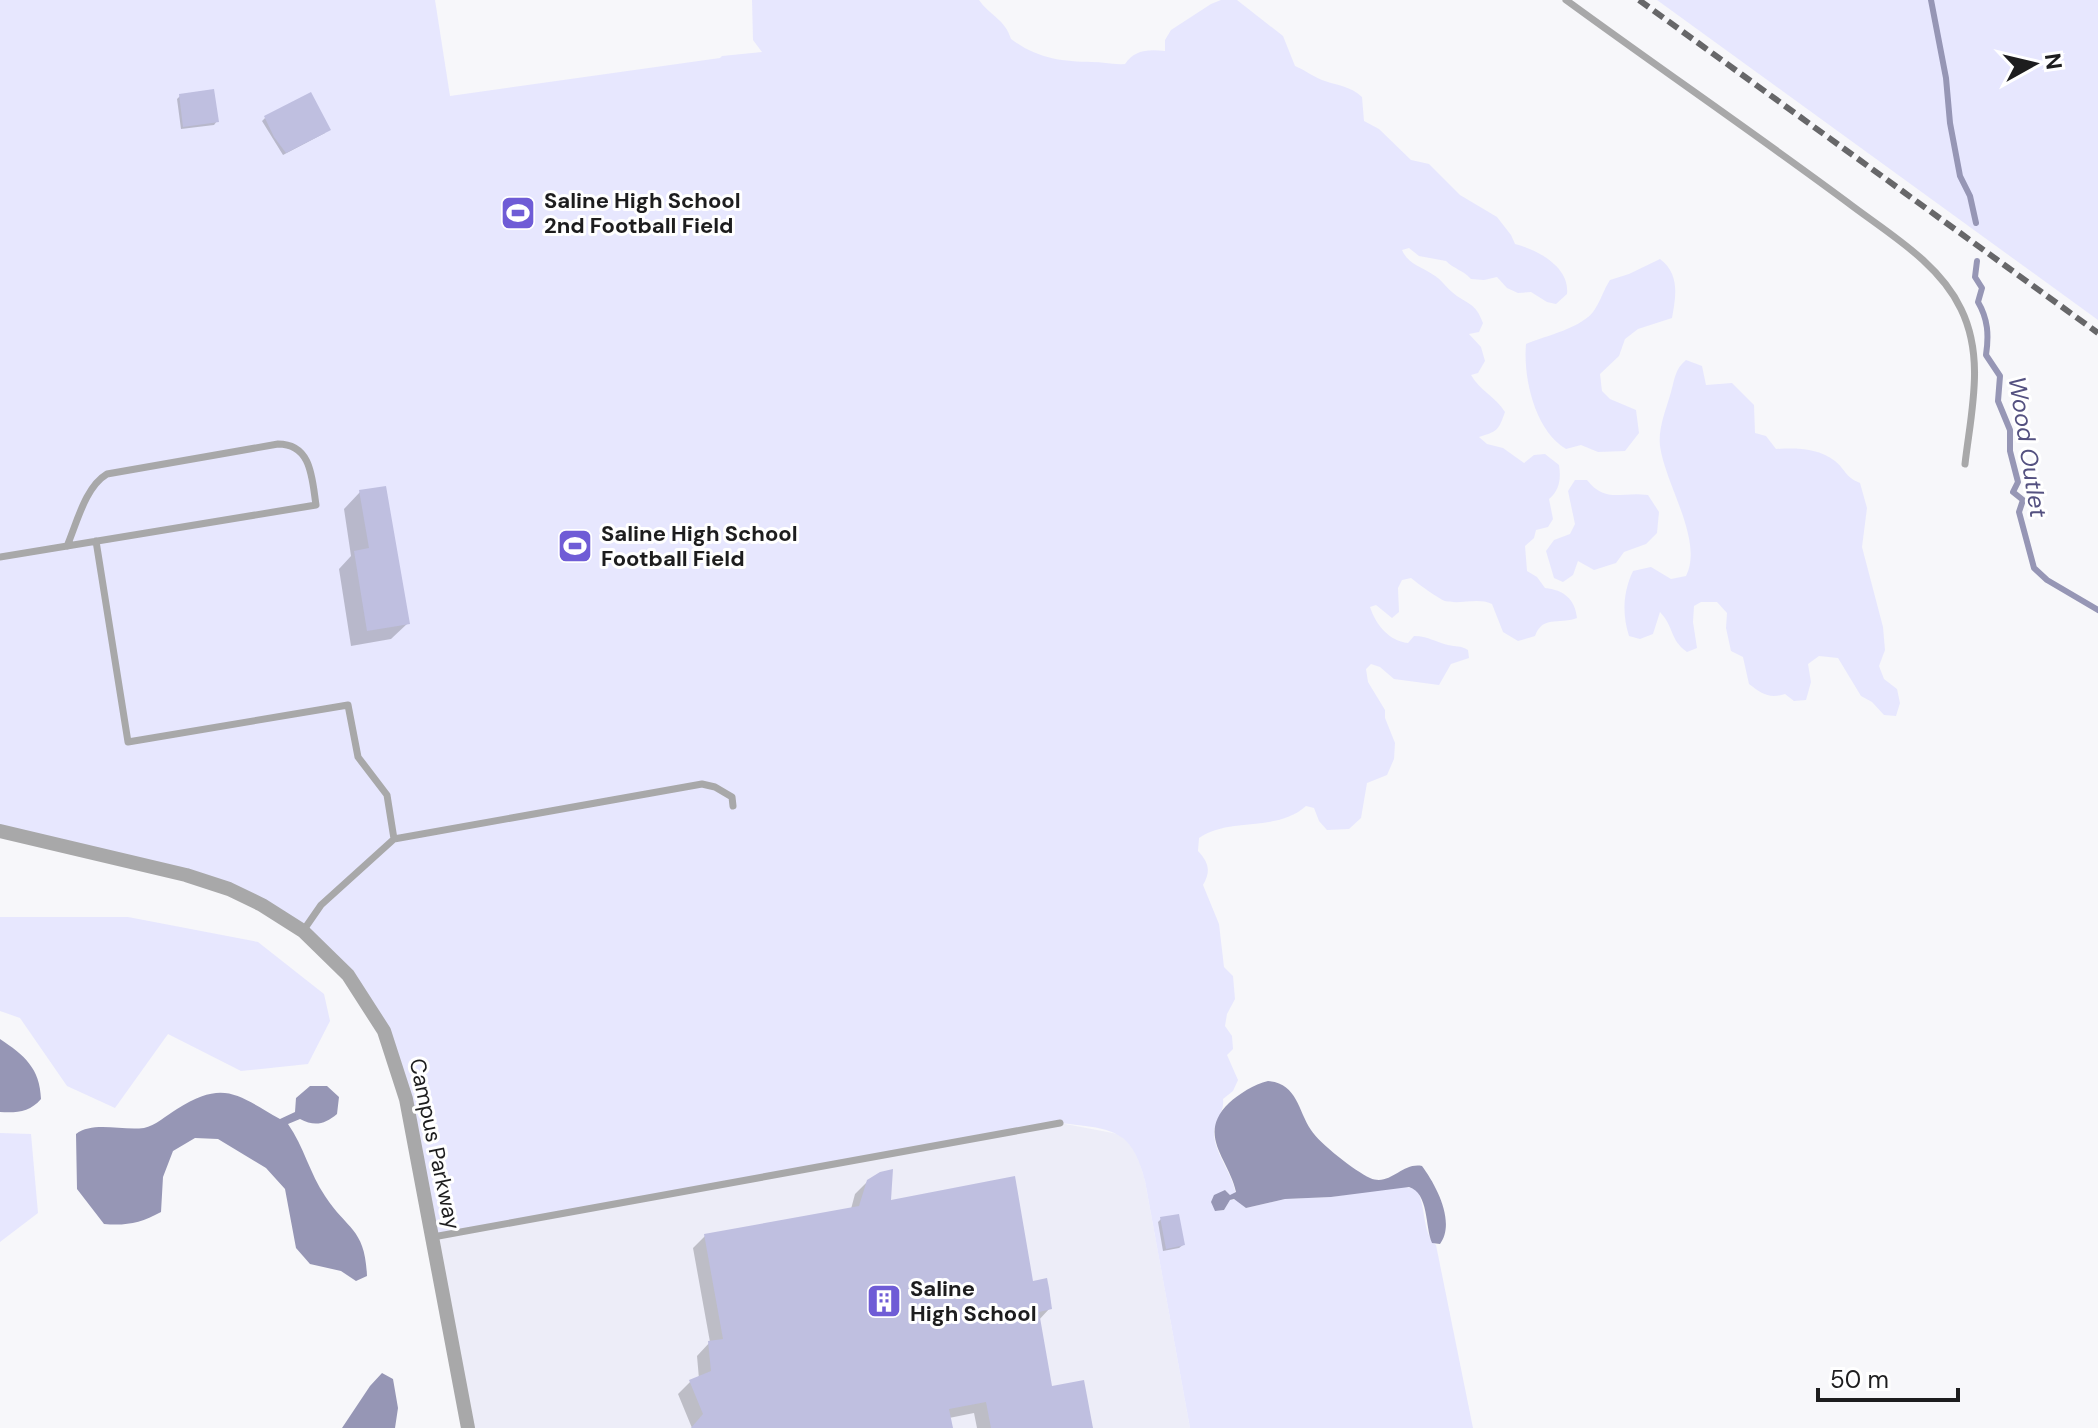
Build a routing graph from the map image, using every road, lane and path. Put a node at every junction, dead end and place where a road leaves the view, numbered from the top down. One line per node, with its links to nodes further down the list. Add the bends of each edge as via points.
1 (1566, 0): 2 (lane, via 1833,192 1940,278 1961,308 1976,365)
2 (1965, 464)
3 (96, 541): 4 (lane); 4 (lane, via 316,505 308,461 297,448 278,444 113,472 98,480); 8 (lane, via 128,742 348,705 358,757 387,795)
4 (67, 546): 5 (lane)
5 (0, 557)
6 (733, 806): 8 (lane, via 732,797 702,784)
7 (0, 831): 9 (street, Campus Parkway, via 213,883)
8 (394, 839): 9 (lane, via 321,905)
9 (303, 931): 11 (street, Campus Parkway, via 348,975 384,1031 406,1099)
10 (1060, 1123): 11 (lane)
11 (433, 1237): 12 (street, Campus Parkway)
12 (468, 1428)

